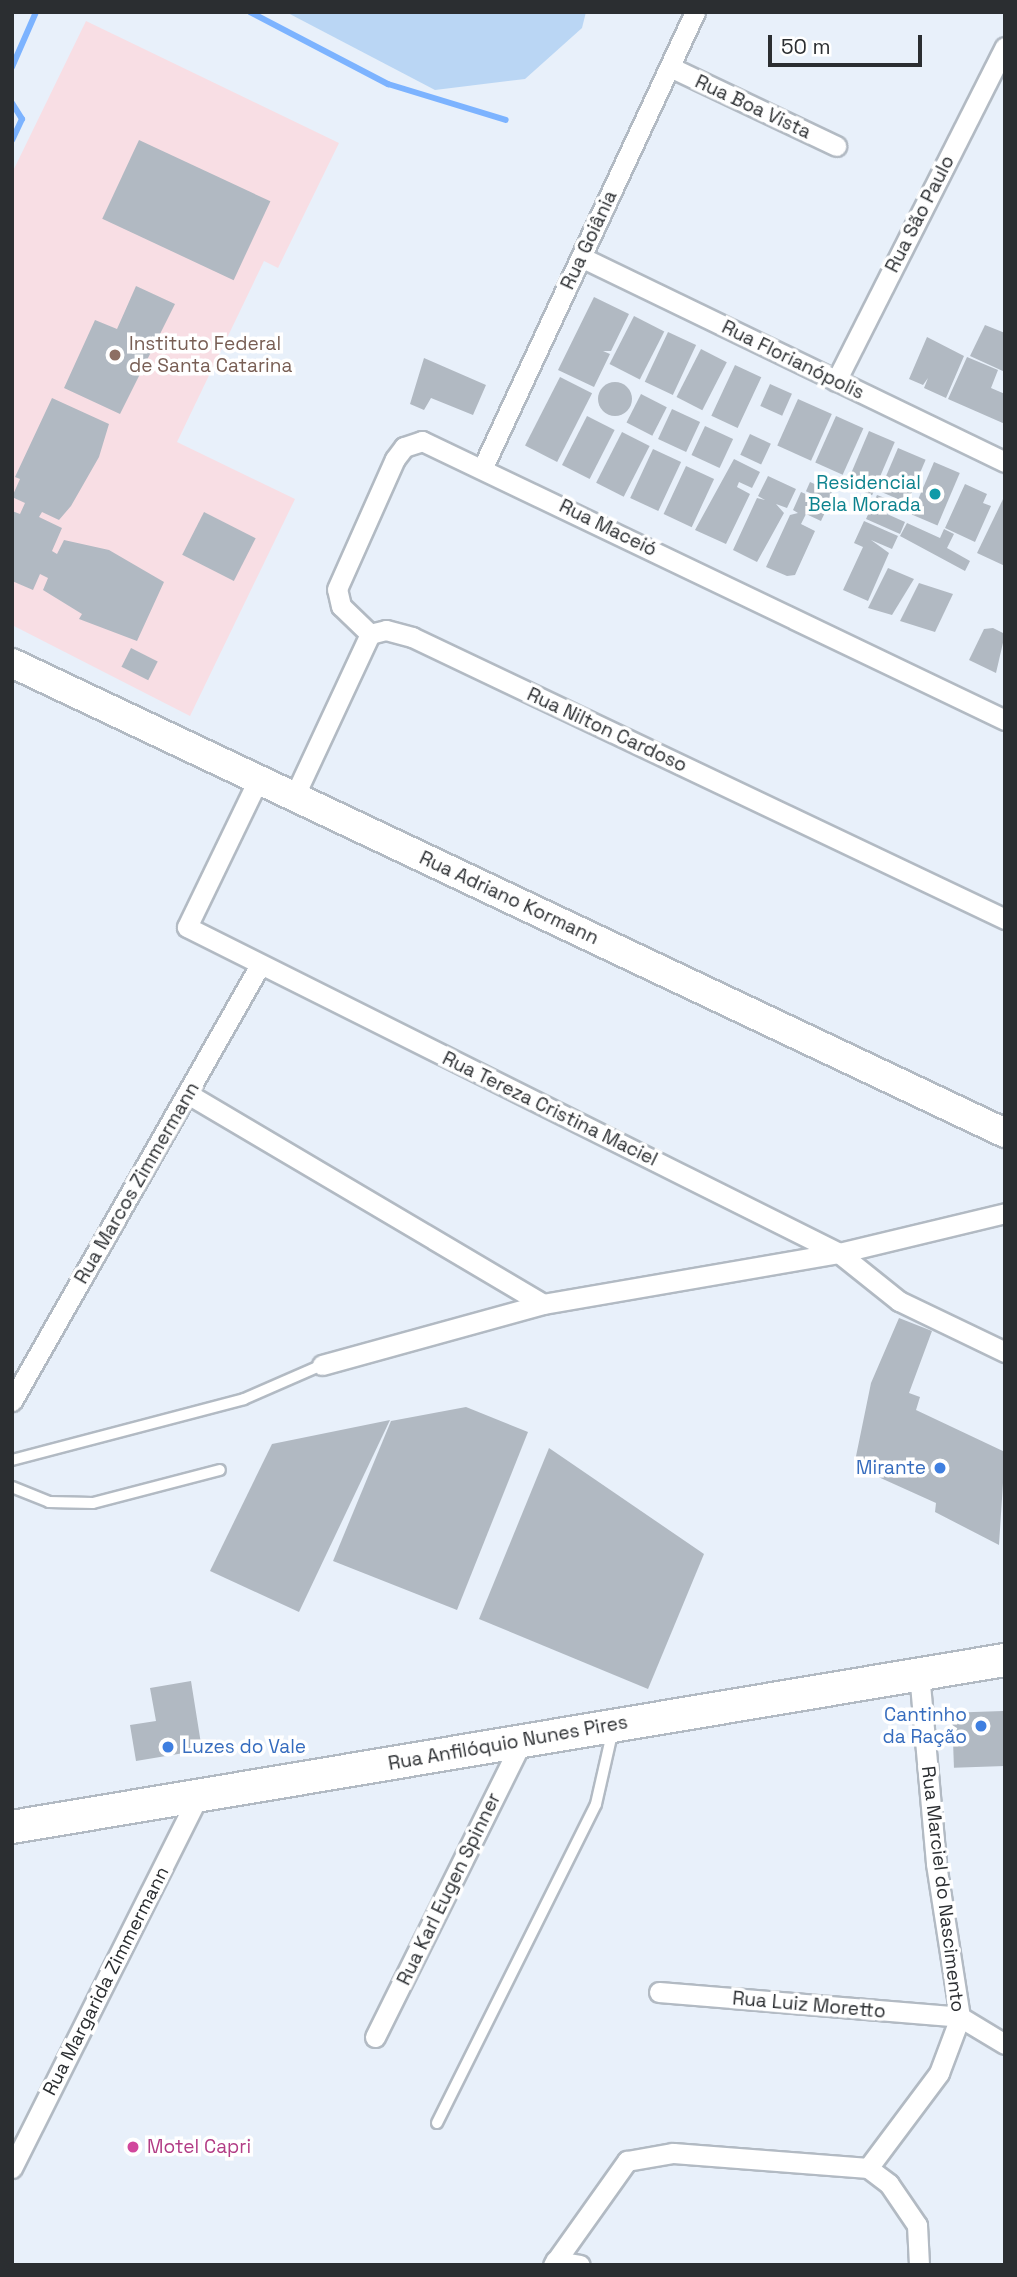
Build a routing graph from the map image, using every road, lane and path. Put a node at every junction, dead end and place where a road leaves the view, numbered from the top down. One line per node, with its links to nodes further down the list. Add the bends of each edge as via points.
1 (695, 12): 3 (street, Rua Goiânia)
2 (1005, 47): 6 (street, Rua São Paulo)
3 (670, 67): 4 (street, Rua Boa Vista); 5 (street, Rua Goiânia)
4 (836, 146)
5 (581, 257): 6 (street, Rua Florianópolis); 8 (street, Rua Goiânia)
6 (836, 381): 7 (street, Rua Florianópolis)
7 (1005, 462)
8 (483, 467): 9 (street, Rua Maceió, via 429,442 398,453 337,589 341,606); 11 (street, Rua Maceió)
9 (370, 634): 13 (street); 14 (street, Rua Nilton Cardoso, via 386,630 412,637)
10 (12, 663): 12 (street, Rua Adriano Kormann)
11 (1005, 720)
12 (258, 780): 13 (street, Rua Adriano Kormann); 15 (street, Rua Tereza Cristina Maciel, via 187,927)
13 (294, 797): 17 (street, Rua Adriano Kormann)
14 (1005, 919)
15 (260, 965): 16 (street, Rua Marcos Zimmermann); 19 (street, Rua Tereza Cristina Maciel)
16 (188, 1094): 20 (street); 23 (street, Rua Marcos Zimmermann)
17 (1005, 1133)
18 (1005, 1213): 19 (street)
19 (839, 1253): 20 (street); 21 (street, Rua Tereza Cristina Maciel, via 899,1301)
20 (543, 1304): 22 (street)
21 (1005, 1352)
22 (322, 1365): 24 (lane, via 244,1399)
23 (12, 1401)
24 (12, 1460)
25 (220, 1470): 26 (lane, via 93,1503 50,1502)
26 (12, 1487)
27 (1005, 1660): 28 (main road, Rua Anfilóquio Nunes Pires)
28 (919, 1674): 29 (main road, Rua Anfilóquio Nunes Pires); 34 (street, Rua Marciel do Nascimento, via 936,1863)
29 (614, 1725): 30 (main road, Rua Anfilóquio Nunes Pires); 37 (lane, via 596,1804)
30 (522, 1741): 31 (main road, Rua Anfilóquio Nunes Pires); 35 (street, Rua Karl Eugen Spinner)
31 (199, 1794): 32 (main road, Rua Anfilóquio Nunes Pires); 38 (street, Rua Margarida Zimmermann)
32 (12, 1827)
33 (659, 1992): 34 (street, Rua Luiz Moretto)
34 (960, 2017): 36 (street); 39 (street, Rua Marciel do Nascimento, via 939,2073)
35 (375, 2038)
36 (1005, 2044)
37 (437, 2123)
38 (12, 2168)
39 (868, 2168): 40 (street, via 645,2154 612,2176); 42 (street, via 889,2184 916,2225)
40 (554, 2263): 41 (street)
41 (580, 2265)
42 (919, 2265)

